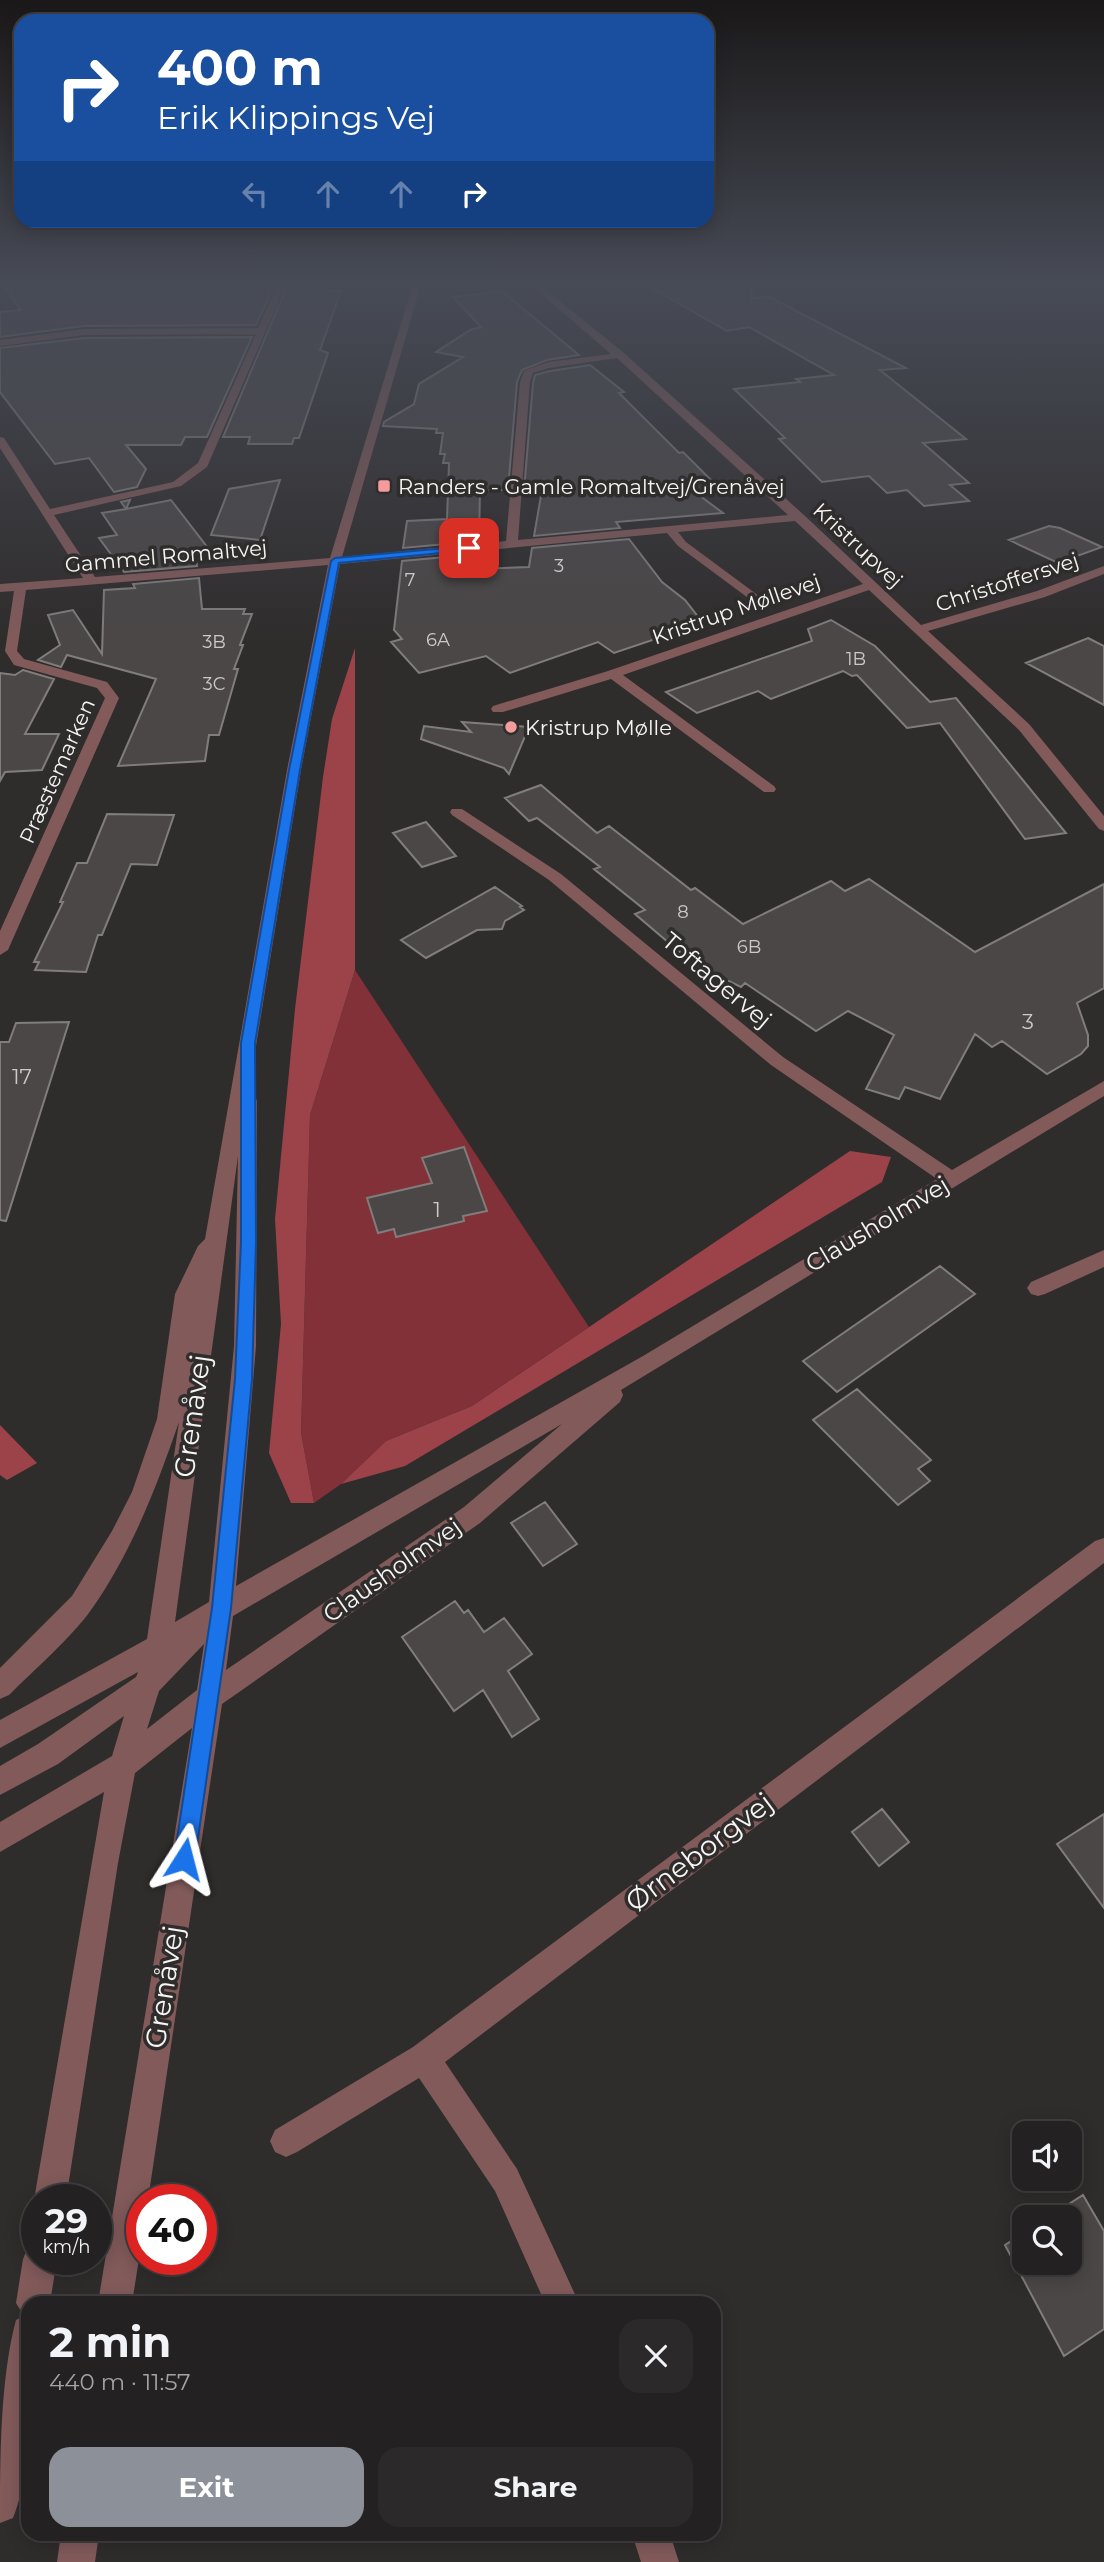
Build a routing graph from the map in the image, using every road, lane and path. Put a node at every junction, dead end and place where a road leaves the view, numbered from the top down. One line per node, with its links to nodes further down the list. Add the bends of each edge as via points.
1 (229, 404): 6 (street, via 203,465 177,484)
2 (380, 404): 10 (street, Grenåvej)
3 (523, 404): 9 (street)
4 (675, 404): 7 (street, Kristrupvej)
5 (0, 440): 6 (street)
6 (46, 513): 12 (street)
7 (800, 517): 8 (street, Gammel Romaltvej); 13 (street, Kristrupvej)
8 (670, 529): 9 (street, Gammel Romaltvej); 16 (street, via 681,544)
9 (512, 544): 10 (street, Gammel Romaltvej)
10 (335, 561): 12 (street, Gammel Romaltvej); 26 (street, Grenåvej)
11 (1104, 570): 17 (street, Christoffersvej, via 1041,594)
12 (92, 582): 14 (street, Gammel Romaltvej)
13 (872, 585): 17 (street, Kristrupvej); 18 (street, Kristrup Møllevej)
14 (20, 588): 15 (street, Gammel Romaltvej); 24 (street, Præstemarken, via 11,651 19,662 102,685 112,698)
15 (0, 589)
16 (759, 602)
17 (921, 629): 22 (street, Kristrupvej, via 1024,727)
18 (613, 674): 19 (street, Kristrup Møllevej); 20 (street)
19 (498, 709)
20 (769, 789)
21 (457, 812): 28 (street, Toftagervej, via 555,877 777,1061)
22 (1104, 826)
23 (0, 909): 24 (street)
24 (19, 910): 25 (street, Præstemarken)
25 (0, 950)
26 (248, 1043): 29 (street, Grenåvej); 34 (street, Grenåvej, via 243,1379)
27 (1104, 1087): 28 (street, Clausholmvej)
28 (951, 1179): 32 (street, Clausholmvej)
29 (217, 1226): 35 (street, Grenåvej); 36 (street, via 186,1294 168,1419 143,1493 81,1604)
30 (1104, 1258): 31 (street)
31 (1038, 1288)
32 (651, 1362): 34 (street, Clausholmvej); 38 (street, Clausholmvej, via 472,1515)
33 (1104, 1549): 43 (street, Ørneborgvej)
34 (222, 1608): 35 (street, Clausholmvej); 37 (street); 38 (street, Grenåvej)
35 (159, 1646): 37 (street, Grenåvej); 39 (street, Clausholmvej)
36 (0, 1686)
37 (145, 1686): 40 (street, Grenåvej); 41 (street, via 48,1754)
38 (210, 1697): 40 (street, Clausholmvej); 48 (street, Grenåvej)
39 (0, 1735)
40 (123, 1765): 42 (street, Clausholmvej); 45 (street, Grenåvej)
41 (0, 1781)
42 (0, 1838)
43 (424, 2058): 44 (street, Ørneborgvej); 49 (street, via 506,2180)
44 (286, 2141)
45 (53, 2184)
46 (37, 2275): 47 (street)
47 (34, 2296)
48 (116, 2296)
49 (559, 2296)
50 (21, 2375): 51 (street)
51 (0, 2505)
52 (79, 2541): 54 (street)
53 (653, 2541): 55 (street)
54 (76, 2562)
55 (660, 2562)

